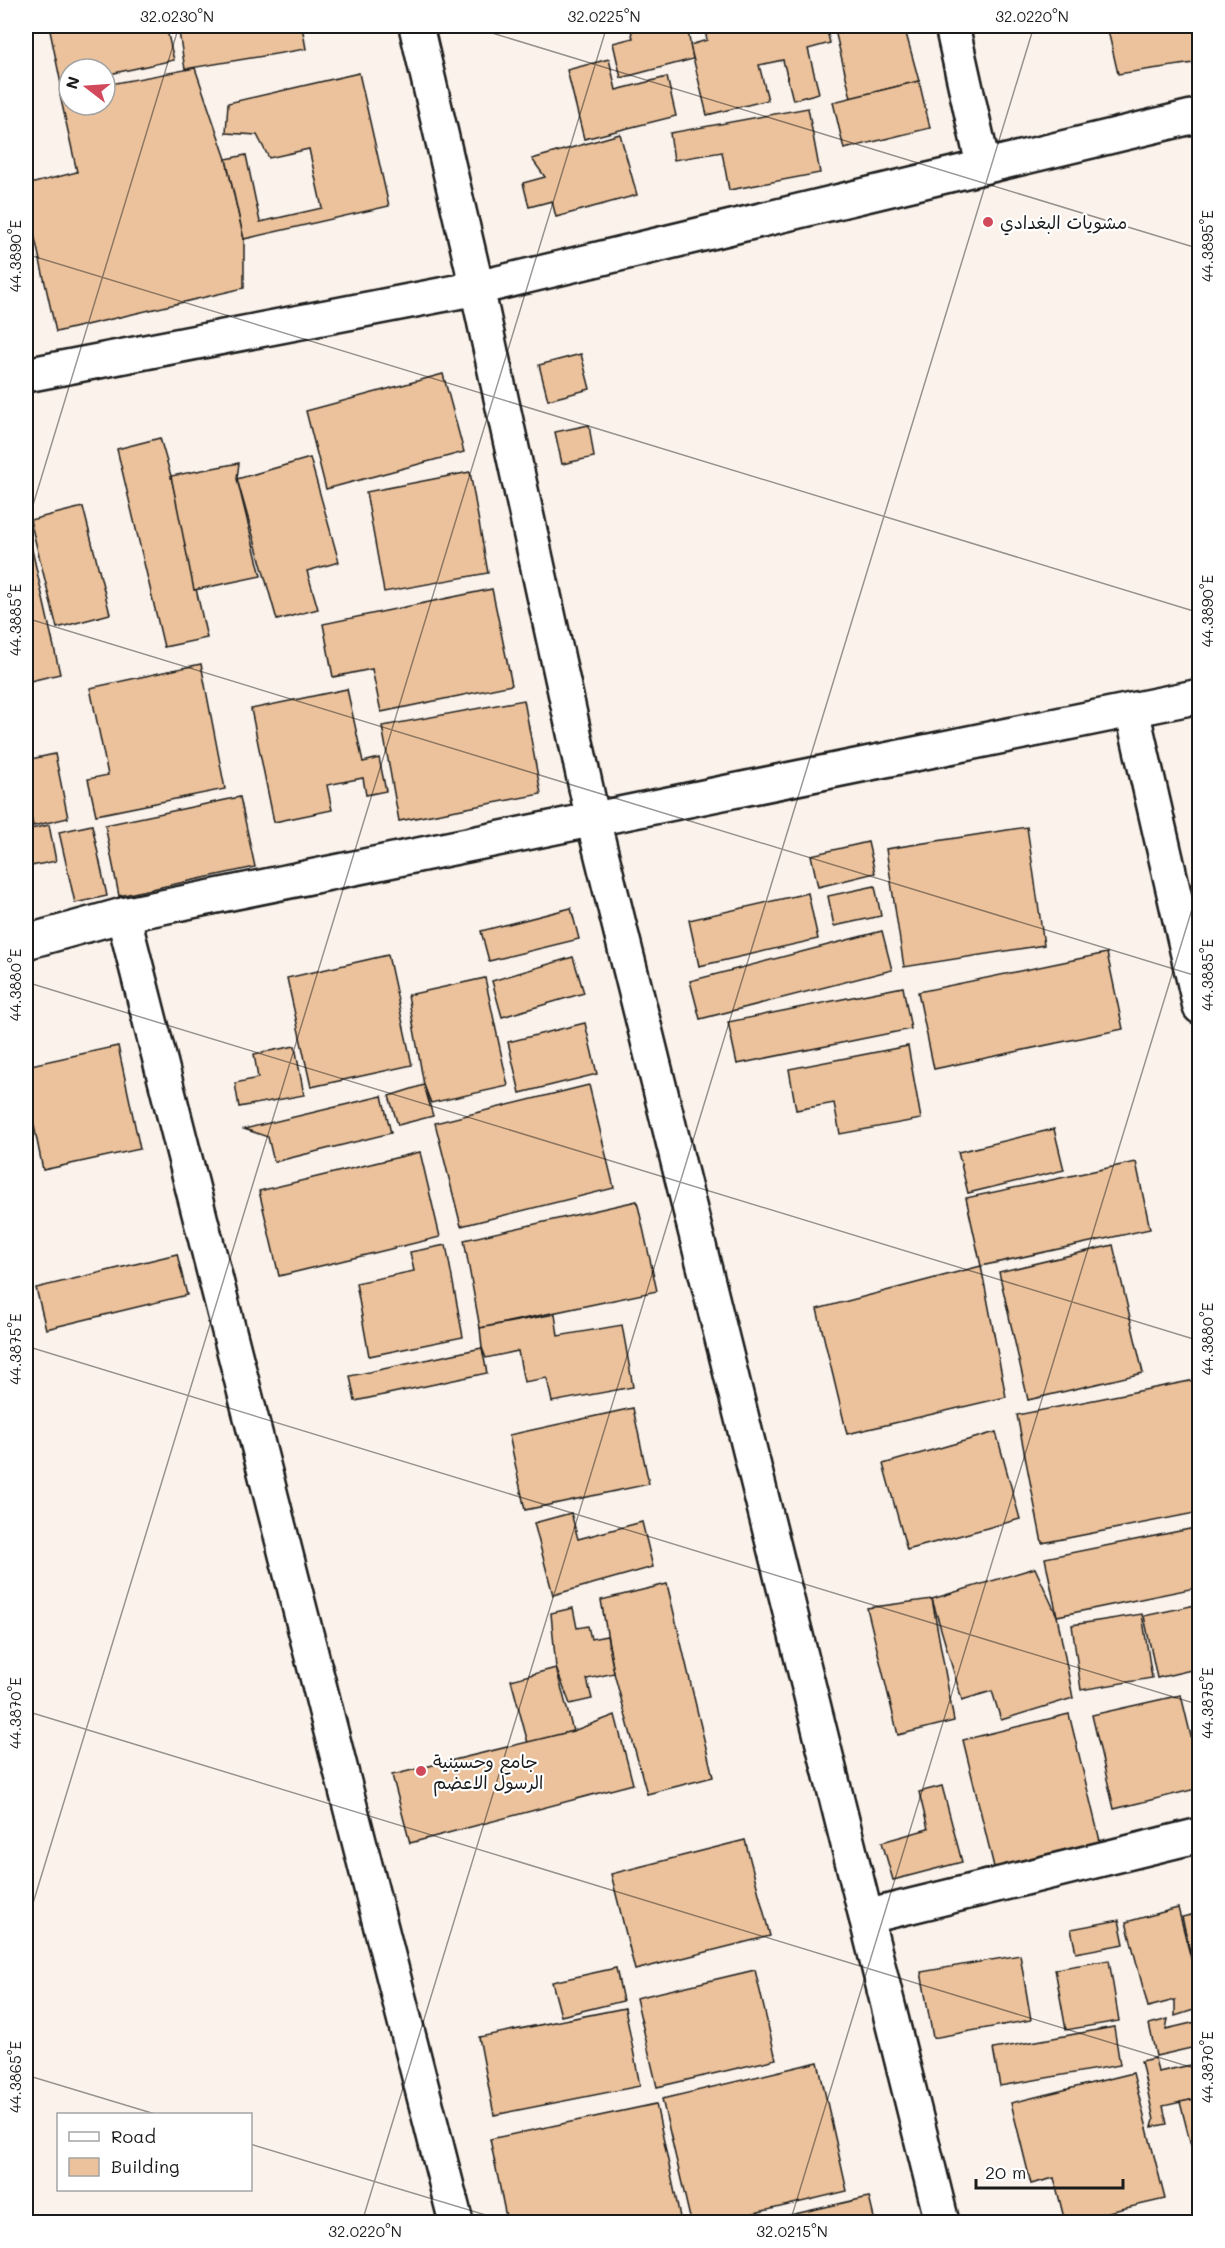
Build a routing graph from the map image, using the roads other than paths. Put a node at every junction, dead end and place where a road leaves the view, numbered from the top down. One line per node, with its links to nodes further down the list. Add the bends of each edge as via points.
1 (416, 26): 5 (street)
2 (952, 26): 4 (street)
3 (1200, 115): 4 (street)
4 (983, 165): 5 (street)
5 (477, 288): 6 (street); 9 (street)
6 (26, 375)
7 (1200, 696): 8 (street)
8 (1132, 710): 9 (street); 12 (street)
9 (593, 820): 10 (street); 14 (street)
10 (123, 915): 11 (street); 15 (street)
11 (26, 942)
12 (1200, 1007)
13 (1200, 1835): 14 (street)
14 (866, 1917): 16 (street)
15 (456, 2223)
16 (942, 2223)

